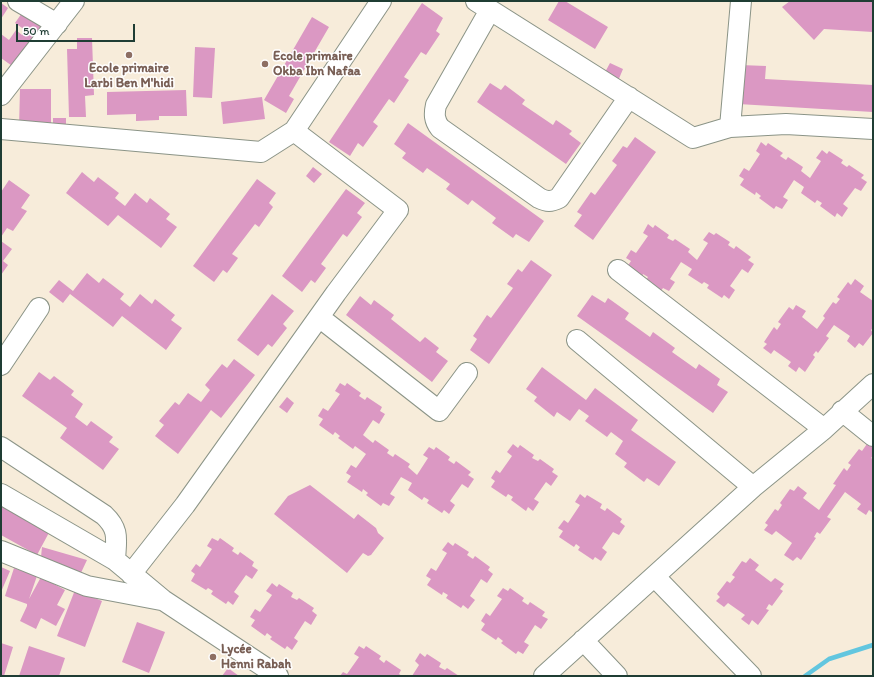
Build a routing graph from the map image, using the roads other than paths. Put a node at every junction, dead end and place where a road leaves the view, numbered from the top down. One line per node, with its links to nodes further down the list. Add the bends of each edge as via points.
1 (18, 1): 6 (street)
2 (74, 1): 6 (street)
3 (381, 1): 12 (street)
4 (741, 1): 9 (street)
5 (483, 6): 8 (street); 8 (street, via 436,105 436,122 440,128 539,198 552,202 559,198)
6 (57, 24): 7 (street)
7 (1, 95)
8 (629, 97): 9 (street, via 693,138)
9 (730, 127): 11 (street, via 786,124)
10 (1, 129): 12 (street, via 261,152)
11 (873, 129)
12 (294, 131): 15 (street, via 398,210)
13 (618, 270): 21 (street)
14 (39, 308): 17 (street)
15 (319, 317): 18 (street, via 439,411); 28 (street, via 185,505)
16 (577, 340): 24 (street)
17 (1, 365)
18 (468, 373)
19 (873, 384): 20 (street)
20 (842, 411): 21 (street); 22 (street)
21 (824, 429): 24 (street)
22 (873, 436)
23 (1, 447): 27 (street, via 112,522 116,531)
24 (753, 488): 29 (street)
25 (1, 494): 27 (street)
26 (1, 551): 30 (street, via 87,586)
27 (115, 560): 28 (street)
28 (131, 574): 30 (street)
29 (655, 577): 31 (street); 35 (street)
30 (163, 600): 32 (street)
31 (583, 640): 33 (street); 34 (street)
32 (278, 676)
33 (544, 676)
34 (617, 676)
35 (751, 676)

